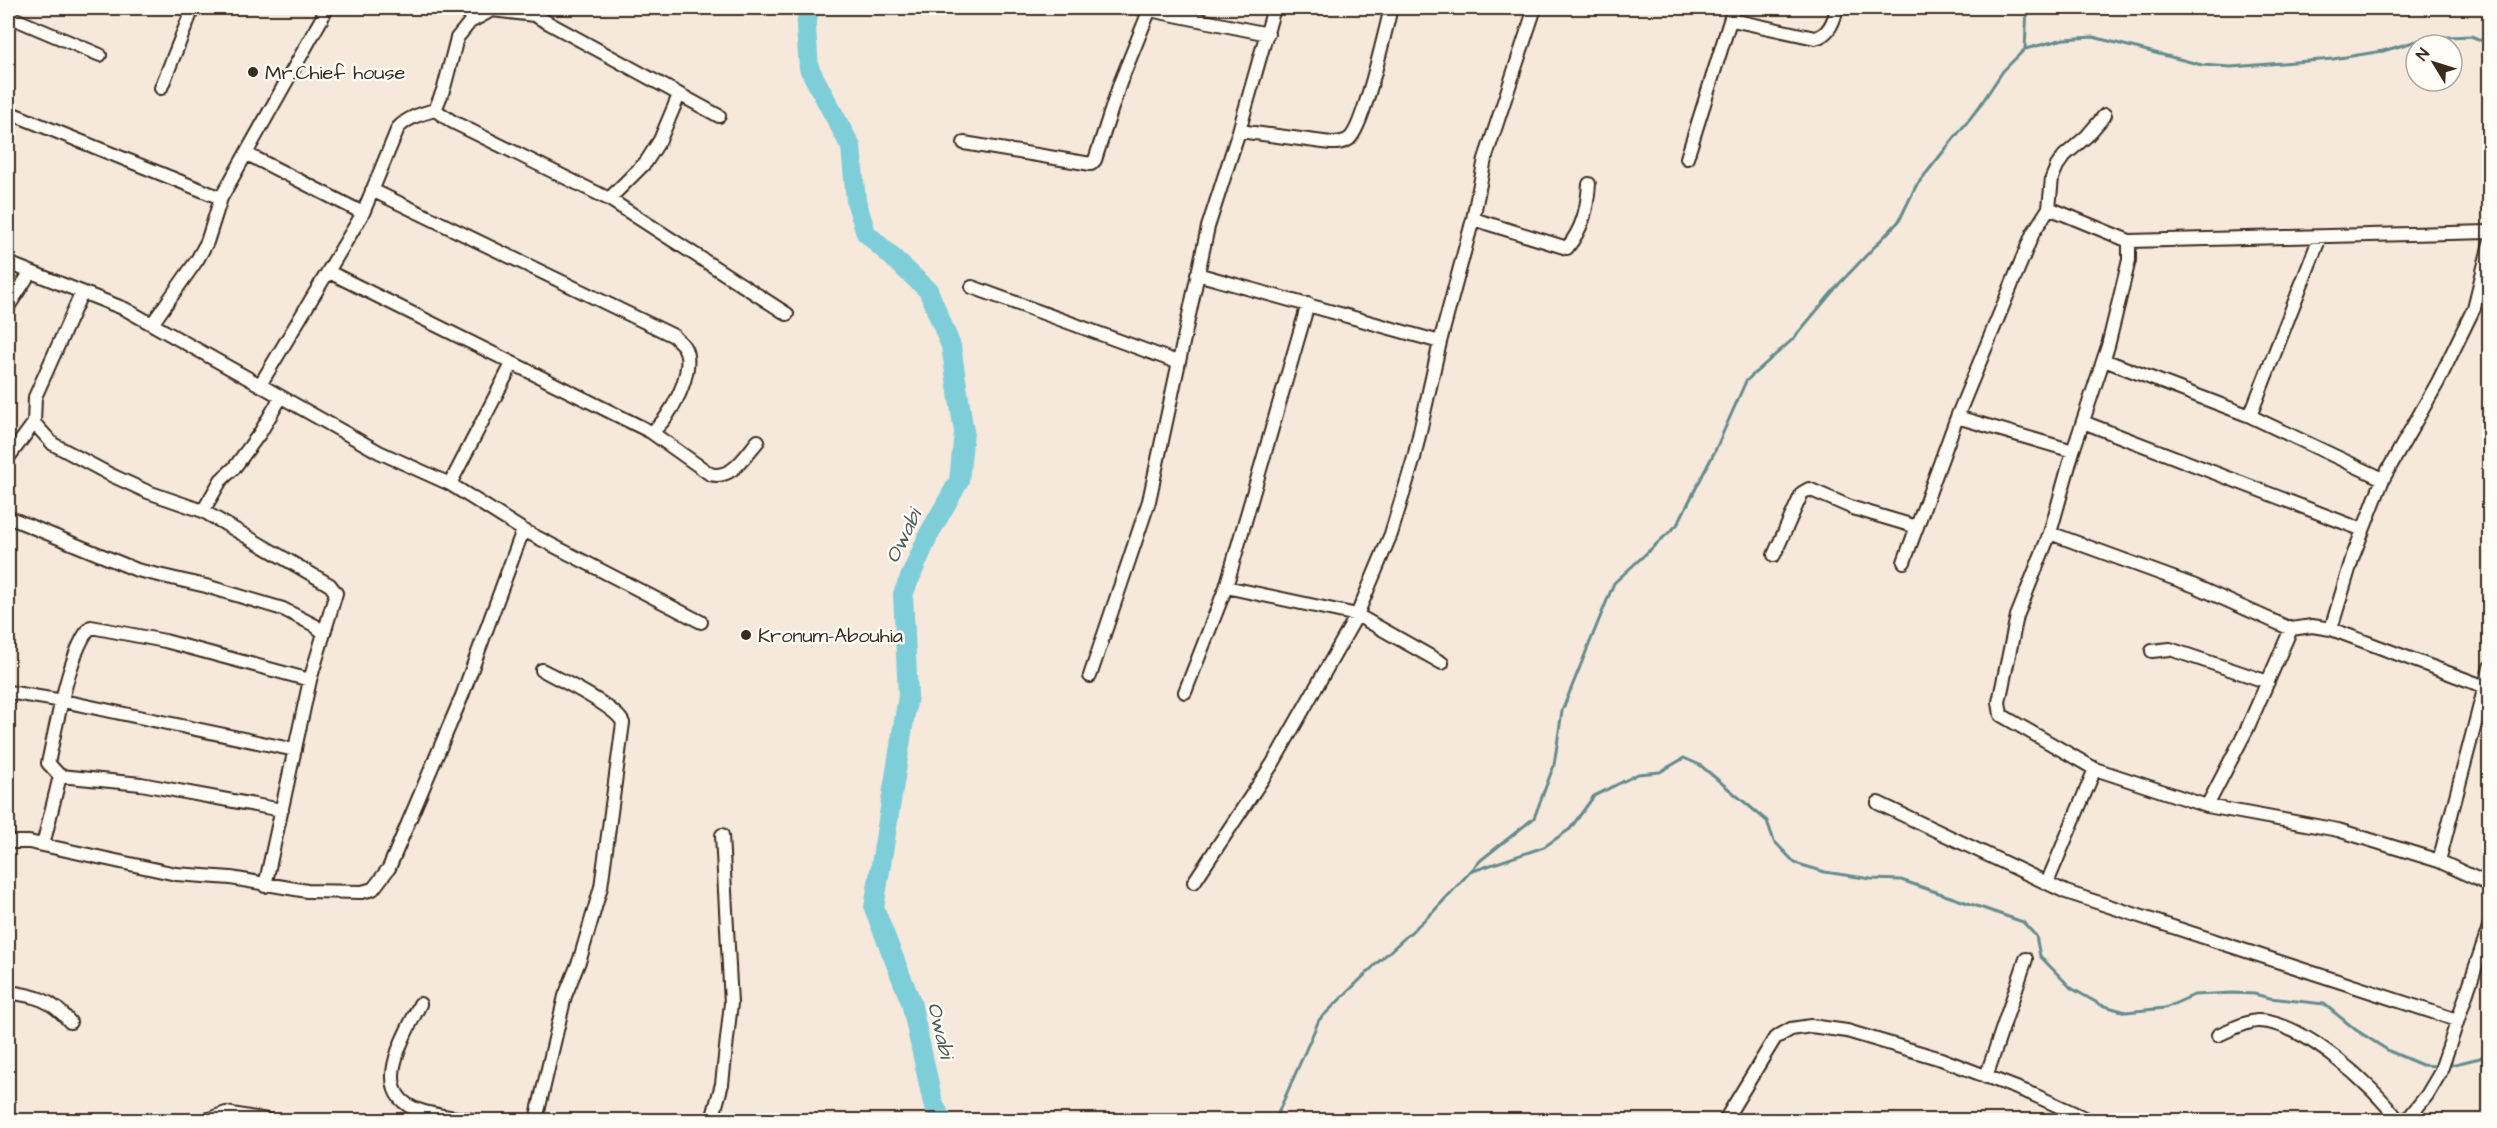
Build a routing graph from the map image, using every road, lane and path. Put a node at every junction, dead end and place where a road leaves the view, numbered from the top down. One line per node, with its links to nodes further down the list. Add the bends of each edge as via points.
1 (193, 8): 14 (street)
2 (326, 8): 22 (street)
3 (1145, 8): 12 (street); 21 (street, via 1094,162 1074,163)
4 (1274, 8): 12 (street)
5 (1391, 8): 20 (street, via 1361,114 1349,139 1331,143)
6 (1535, 8): 30 (street, via 1485,159)
7 (1734, 8): 11 (street)
8 (1837, 8): 11 (street, via 1830,27 1823,36 1815,38)
9 (491, 9): 15 (street, via 534,15); 16 (street, via 470,22 457,38)
10 (8, 16): 13 (street)
11 (1731, 20): 23 (street)
12 (1268, 34): 20 (street)
13 (100, 55)
14 (161, 88)
15 (679, 94): 19 (street); 27 (street, via 646,162)
16 (435, 110): 25 (street, via 413,117 398,128); 27 (street)
17 (8, 112): 26 (street)
18 (2105, 115): 28 (street, via 2057,166)
19 (719, 116)
20 (1239, 131): 38 (street)
21 (964, 143)
22 (247, 154): 26 (street); 29 (street)
23 (1687, 159)
24 (1589, 184): 30 (street, via 1583,223 1567,248)
25 (372, 190): 29 (street); 55 (street, via 674,336 684,347 687,359 684,381 670,412)
26 (221, 198): 44 (street, via 207,242)
27 (609, 199): 43 (street)
28 (2049, 208): 33 (street); 52 (street, via 2033,233)
29 (363, 213): 36 (street)
30 (1473, 219): 45 (street)
31 (2490, 232): 32 (street)
32 (2320, 237): 33 (street); 51 (street)
33 (2129, 241): 46 (street, via 2129,260)
34 (2490, 243): 59 (street, via 2475,308)
35 (8, 263): 37 (street)
36 (329, 272): 48 (street); 49 (street)
37 (30, 273): 40 (street); 42 (street)
38 (1197, 274): 41 (street); 47 (street)
39 (972, 286): 47 (street)
40 (82, 292): 44 (street); 54 (street, via 34,397)
41 (1308, 304): 45 (street); 69 (street)
42 (8, 307)
43 (787, 314)
44 (152, 324): 49 (street)
45 (1440, 342): 70 (street, via 1414,458 1391,534)
46 (2104, 360): 51 (street); 53 (street)
47 (1177, 362): 79 (street, via 1149,501)
48 (512, 364): 55 (street); 60 (street)
49 (260, 385): 50 (street)
50 (281, 397): 60 (street, via 379,452); 61 (street)
51 (2250, 416): 59 (street)
52 (1957, 417): 57 (street); 63 (street)
53 (2083, 422): 57 (street); 65 (street)
54 (34, 423): 58 (street); 61 (street, via 53,444 111,475)
55 (651, 432): 56 (street, via 718,476 730,472)
56 (758, 441)
57 (2073, 451): 66 (street)
58 (8, 458)
59 (2383, 479): 65 (street)
60 (450, 484): 64 (street)
61 (203, 511): 74 (street, via 333,587 336,593)
62 (8, 517): 74 (street, via 137,570 282,609)
63 (1917, 526): 67 (street, via 1853,508 1809,489 1802,493); 68 (street)
64 (522, 530): 71 (street); 99 (street, via 462,696 389,868 373,889 362,892)
65 (2363, 530): 73 (street)
66 (2050, 533): 72 (street, via 2195,586); 87 (street, via 2017,616 1998,702 2001,715)
67 (1774, 555)
68 (1904, 562)
69 (1226, 587): 70 (street); 84 (street)
70 (1357, 615): 76 (street); 96 (street, via 1273,763)
71 (700, 622)
72 (2291, 629): 73 (street); 81 (street)
73 (2331, 629): 82 (street)
74 (324, 633): 80 (street)
75 (2152, 651): 81 (street, via 2170,649)
76 (1442, 663)
77 (2490, 667): 82 (street)
78 (542, 670): 111 (street, via 602,704 621,717 623,723 601,887 565,996)
79 (1090, 676)
80 (310, 680): 85 (street, via 165,641 91,627 76,653); 86 (street)
81 (2268, 682): 90 (street)
82 (2483, 686): 95 (street)
83 (8, 692): 85 (street)
84 (1185, 692)
85 (63, 701): 86 (street); 88 (street, via 48,763)
86 (295, 750): 91 (street)
87 (2095, 769): 90 (street); 97 (street)
88 (60, 776): 91 (street, via 141,784); 94 (street)
89 (1878, 803): 97 (street)
90 (2207, 807): 95 (street, via 2338,831)
91 (282, 810): 99 (street)
92 (722, 835): 112 (street, via 731,1003 723,1084)
93 (8, 842): 94 (street)
94 (43, 845): 99 (street, via 176,874)
95 (2439, 861): 98 (street)
96 (1194, 882)
97 (2048, 883): 104 (street)
98 (2490, 885)
99 (265, 886)
100 (2490, 924): 104 (street)
101 (2026, 959): 107 (street)
102 (8, 992): 105 (street, via 49,1002)
103 (420, 1004): 110 (street, via 394,1060 392,1082 401,1100 419,1111)
104 (2457, 1020): 116 (street, via 2440,1073)
105 (70, 1022)
106 (2218, 1035): 115 (street, via 2255,1021 2286,1028 2344,1065)
107 (1986, 1077): 113 (street, via 1847,1031 1811,1026 1791,1029 1775,1038); 114 (street)
108 (206, 1120): 109 (street, via 226,1113)
109 (267, 1120)
110 (472, 1120)
111 (536, 1120)
112 (712, 1120)
113 (1725, 1120)
114 (2089, 1120)
115 (2398, 1120)
116 (2407, 1120)

